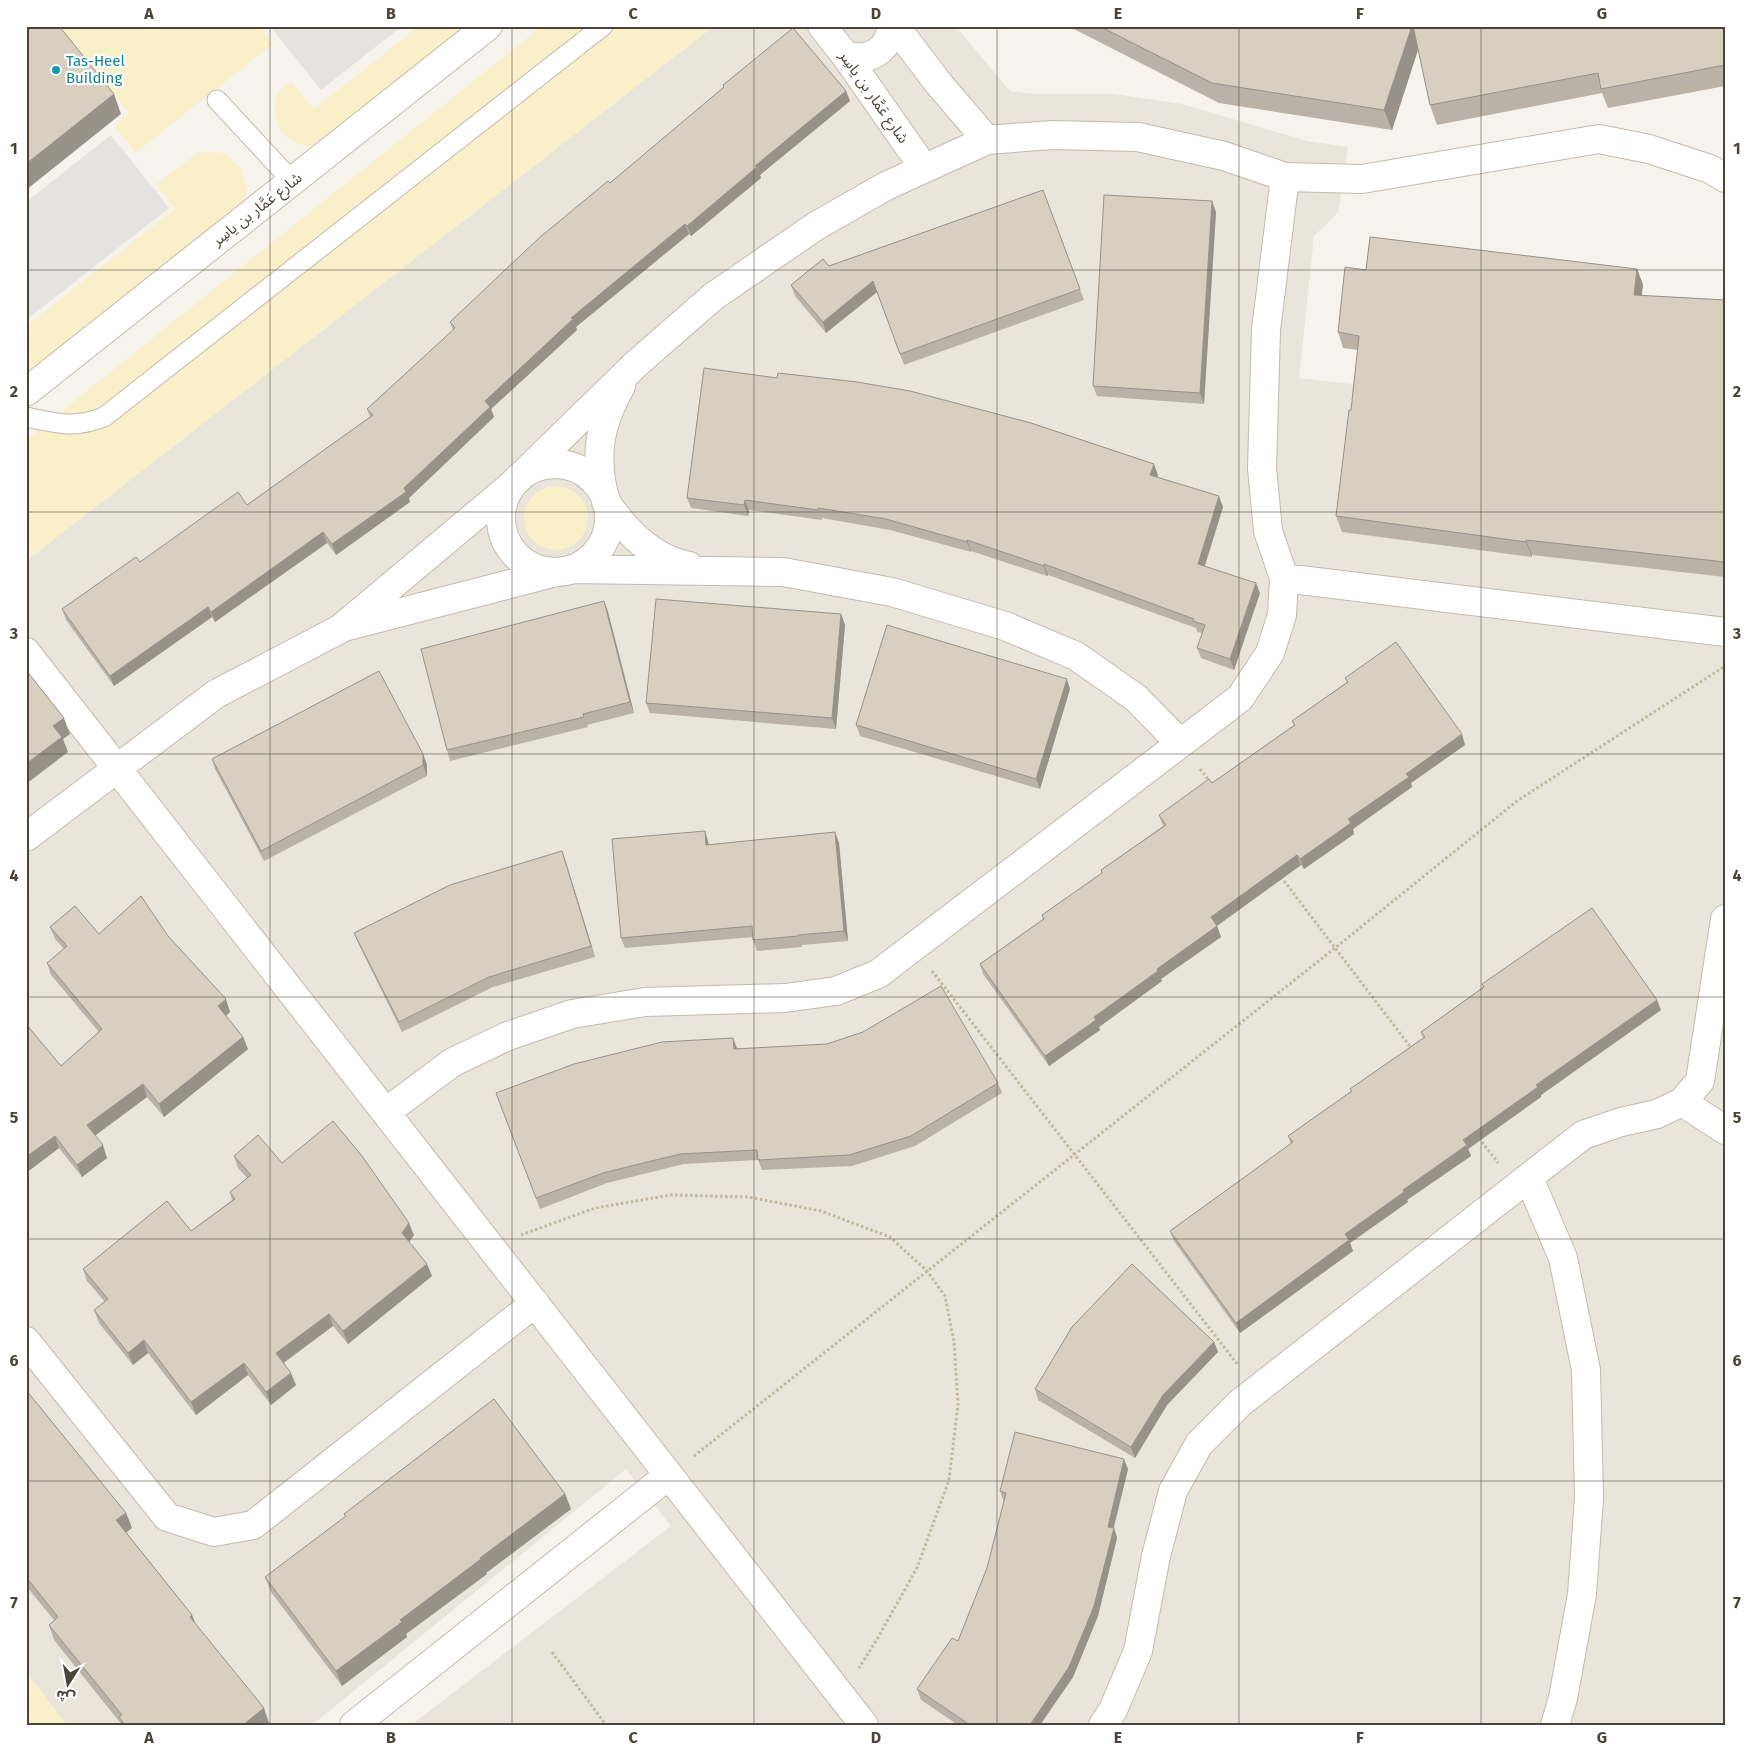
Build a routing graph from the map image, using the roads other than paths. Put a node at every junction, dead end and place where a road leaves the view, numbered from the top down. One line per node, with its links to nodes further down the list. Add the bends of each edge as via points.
1 (488, 26): 11 (street, شارع عَمَّار بن ياسِر)
2 (603, 26): 14 (lane, via 104,417 80,424 62,424)
3 (822, 26): 5 (street, شارع عَمَّار بن ياسِر)
4 (893, 26): 5 (street, via 885,44 877,52 867,57); 7 (street)
5 (845, 55): 8 (street, شارع عَمَّار بن ياسِر)
6 (217, 100): 11 (lane)
7 (987, 140): 8 (street); 9 (street, via 1052,135 1138,137 1224,156)
8 (924, 168): 12 (street, via 816,226 766,259 714,296)
9 (1285, 177): 10 (street, via 1362,180 1599,139 1649,149 1710,169); 19 (street, via 1266,330 1262,468 1268,531)
10 (1725, 178)
11 (292, 181): 13 (street, شارع عَمَّار بن ياسِر)
12 (632, 368): 15 (street); 16 (street, via 608,409 599,446)
13 (26, 392)
14 (26, 416)
15 (513, 484): 16 (street, via 544,465 562,465 579,470 594,480); 17 (street, via 505,498 501,516 503,533 510,549 523,562 539,570); 20 (street)
16 (605, 498): 17 (street, via 609,518 607,534 600,549 588,561); 18 (street, via 618,519 644,546 678,564)
17 (565, 570): 18 (street); 20 (street)
18 (718, 572): 23 (street, via 783,572 892,592 1004,626 1076,656 1136,698)
19 (1284, 578): 21 (street); 23 (street, via 1282,615 1270,653 1240,698)
20 (340, 629): 24 (street, via 216,694)
21 (1725, 632)
22 (26, 652): 24 (street)
23 (1180, 743): 28 (street, via 878,974 836,991 784,998 645,1002 572,1014 508,1036 453,1062)
24 (118, 768): 25 (street); 28 (street)
25 (26, 837)
26 (1725, 919): 27 (street, via 1700,1081)
27 (1682, 1102): 29 (street); 30 (street, via 1657,1114 1583,1135)
28 (386, 1112): 31 (street)
29 (1725, 1130)
30 (1523, 1182): 34 (street, via 1563,1258 1586,1370 1589,1508 1582,1594); 37 (street, via 1240,1402 1199,1444 1173,1491 1156,1556 1138,1651 1113,1710)
31 (535, 1303): 32 (street, via 252,1525 214,1532 167,1517); 33 (street)
32 (26, 1342)
33 (669, 1475): 35 (street); 36 (street)
34 (1563, 1698): 38 (street); 39 (street)
35 (354, 1725)
36 (864, 1725)
37 (1103, 1725)
38 (1555, 1725)
39 (1575, 1725)

